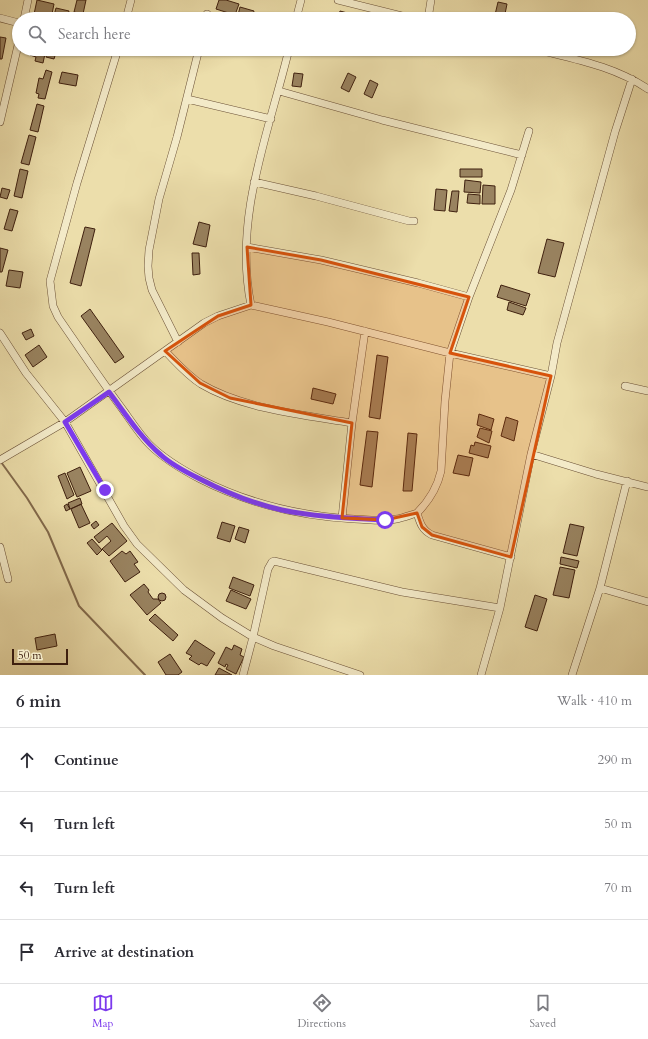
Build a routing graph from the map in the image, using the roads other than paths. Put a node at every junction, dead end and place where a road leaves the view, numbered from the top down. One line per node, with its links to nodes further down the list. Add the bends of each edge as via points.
1 (28, 0): 6 (street)
2 (131, 0): 7 (street)
3 (301, 0): 8 (street)
4 (338, 0): 9 (street)
5 (431, 0): 10 (street)
6 (25, 12)
7 (128, 12)
8 (298, 12)
9 (386, 12)
10 (429, 12)
11 (0, 18): 12 (street)
12 (12, 21)
13 (15, 56): 23 (street)
14 (116, 56): 39 (street, via 50,281 53,306 58,316)
15 (197, 56): 21 (street)
16 (287, 56): 20 (street)
17 (562, 56): 18 (street, via 601,66)
18 (632, 79): 19 (street); 36 (street, via 613,139)
19 (648, 89)
20 (279, 91): 22 (street); 25 (street)
21 (187, 99): 22 (street); 33 (street, via 159,198 148,266 152,290)
22 (271, 119): 26 (street)
23 (0, 122)
24 (529, 131): 25 (street)
25 (522, 155): 29 (street)
26 (254, 182): 27 (street); 28 (street)
27 (414, 221)
28 (247, 247): 29 (street, via 327,261); 30 (street, via 246,272)
29 (469, 297): 35 (street)
30 (251, 305): 31 (street); 33 (street, via 204,323)
31 (365, 331): 35 (street); 41 (street)
32 (0, 334): 40 (street, via 26,373)
33 (178, 342): 34 (street)
34 (165, 351): 39 (street); 41 (street, via 200,383 230,398 273,409)
35 (450, 353): 36 (street); 46 (street, via 441,471 428,502)
36 (550, 376): 42 (street)
37 (624, 386): 38 (street)
38 (648, 391)
39 (109, 392): 40 (street); 47 (street, via 148,444 183,470 215,487 280,510)
40 (65, 422): 43 (street); 54 (street, via 136,544 184,590)
41 (352, 423): 47 (street)
42 (531, 454): 44 (street); 49 (street)
43 (2, 459)
44 (626, 481): 45 (street); 51 (street)
45 (648, 487)
46 (416, 513): 47 (street, via 385,520); 49 (street, via 426,533)
47 (342, 518)
48 (0, 547): 50 (street)
49 (511, 556): 53 (street)
50 (8, 579)
51 (600, 588): 52 (street); 58 (street)
52 (648, 602)
53 (500, 608): 54 (street, via 402,592 274,561 268,569); 57 (street)
54 (253, 638): 55 (street); 56 (street)
55 (243, 675)
56 (360, 675)
57 (480, 675)
58 (572, 675)

